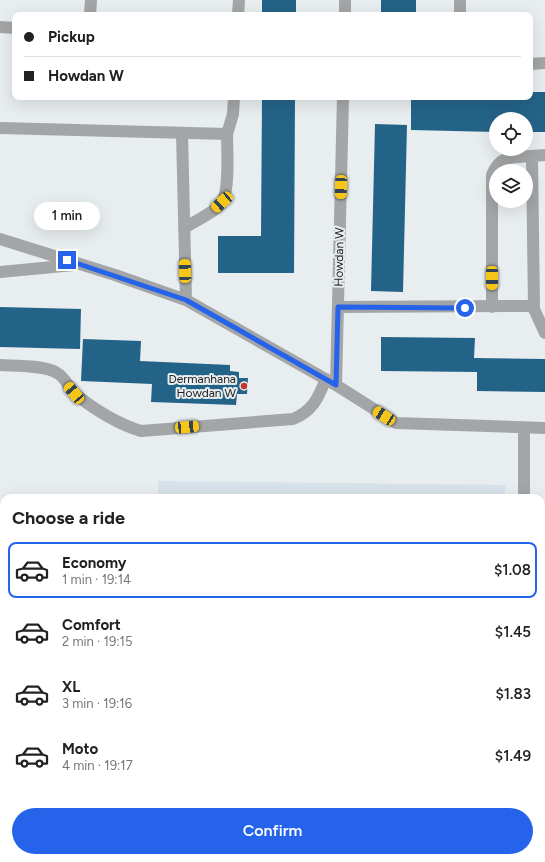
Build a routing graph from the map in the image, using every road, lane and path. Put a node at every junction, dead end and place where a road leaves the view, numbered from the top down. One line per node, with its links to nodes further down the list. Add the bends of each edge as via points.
1 (91, 0): 5 (street)
2 (239, 0): 6 (street)
3 (345, 0): 7 (street)
4 (460, 0): 8 (street)
5 (90, 12)
6 (238, 12)
7 (345, 12)
8 (460, 12)
9 (0, 28): 10 (street)
10 (12, 28)
11 (545, 63): 12 (street)
12 (533, 64)
13 (234, 100): 17 (street)
14 (343, 100): 26 (street, Howdan W)
15 (0, 128): 16 (street)
16 (182, 133): 17 (street); 21 (street)
17 (227, 134): 21 (street, via 226,191 222,202)
18 (545, 155): 20 (street)
19 (532, 156): 27 (street, via 501,160 492,175); 28 (street)
20 (533, 156)
21 (184, 228): 25 (street)
22 (0, 239): 23 (street)
23 (80, 264): 24 (street); 25 (street)
24 (0, 272)
25 (186, 300): 31 (street)
26 (338, 307): 27 (street); 31 (street, Howdan W)
27 (492, 307): 28 (street)
28 (534, 308): 29 (street)
29 (545, 333)
30 (0, 365): 31 (street, via 41,368 58,373 74,393 125,426 142,431 293,419 304,414)
31 (331, 382): 32 (street, via 396,423)
32 (524, 428): 33 (street); 34 (street)
33 (545, 428)
34 (524, 494)

